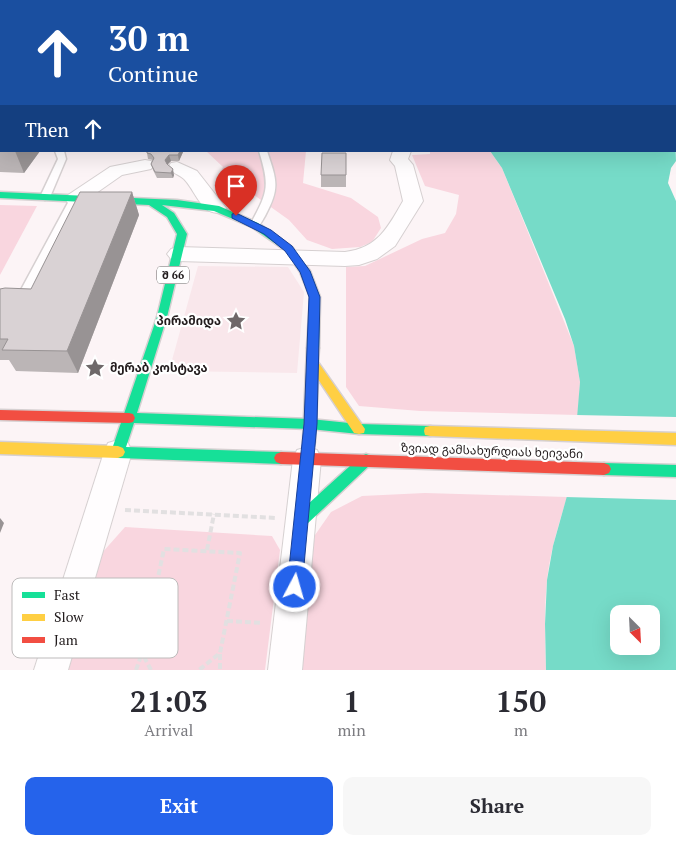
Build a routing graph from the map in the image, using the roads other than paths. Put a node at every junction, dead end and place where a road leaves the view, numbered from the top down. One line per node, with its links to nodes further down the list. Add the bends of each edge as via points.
1 (60, 152): 7 (lane, via 62,160)
2 (263, 152): 11 (lane, via 273,193)
3 (402, 152): 13 (street, via 399,160 404,165 413,201 379,251 360,259)
4 (146, 165): 8 (street, via 116,171)
5 (177, 167): 10 (street, via 190,175)
6 (0, 195): 7 (main road)
7 (44, 197): 8 (main road)
8 (75, 199): 9 (main road); 14 (lane, via 20,302)
9 (151, 202): 10 (main road); 12 (main road, შ 66, via 163,208 178,225 182,234)
10 (216, 208): 11 (main road)
11 (255, 225): 13 (main road, via 278,240)
12 (178, 254): 13 (street); 17 (main road, შ 66)
13 (297, 259): 15 (main road, via 314,297)
14 (0, 308)
15 (312, 362): 18 (main road); 19 (main road)
16 (0, 414): 17 (main road, ზვიად გამსახურდიას ხეივანი)
17 (129, 418): 18 (main road, ზვიად გამსახურდიას ხეივანი); 22 (main road, შ 66)
18 (310, 424): 19 (main road, ზვიად გამსახურდიას ხეივანი); 23 (main road)
19 (359, 429): 20 (main road, ზვიად გამსახურდიას ხეივანი)
20 (676, 439)
21 (0, 448): 22 (main road, ზვიად გამსახურდიას ხეივანი)
22 (118, 452): 23 (main road, ზვიად გამსახურდიას ხეივანი); 27 (street)
23 (307, 459): 24 (main road, ზვიად გამსახურდიას ხეივანი); 26 (street)
24 (366, 460): 25 (main road, ზვიად გამსახურდიას ხეივანი); 26 (main road)
25 (676, 471)
26 (302, 519): 30 (street)
27 (79, 578)
28 (55, 658): 29 (street)
29 (51, 670)
30 (286, 670)

